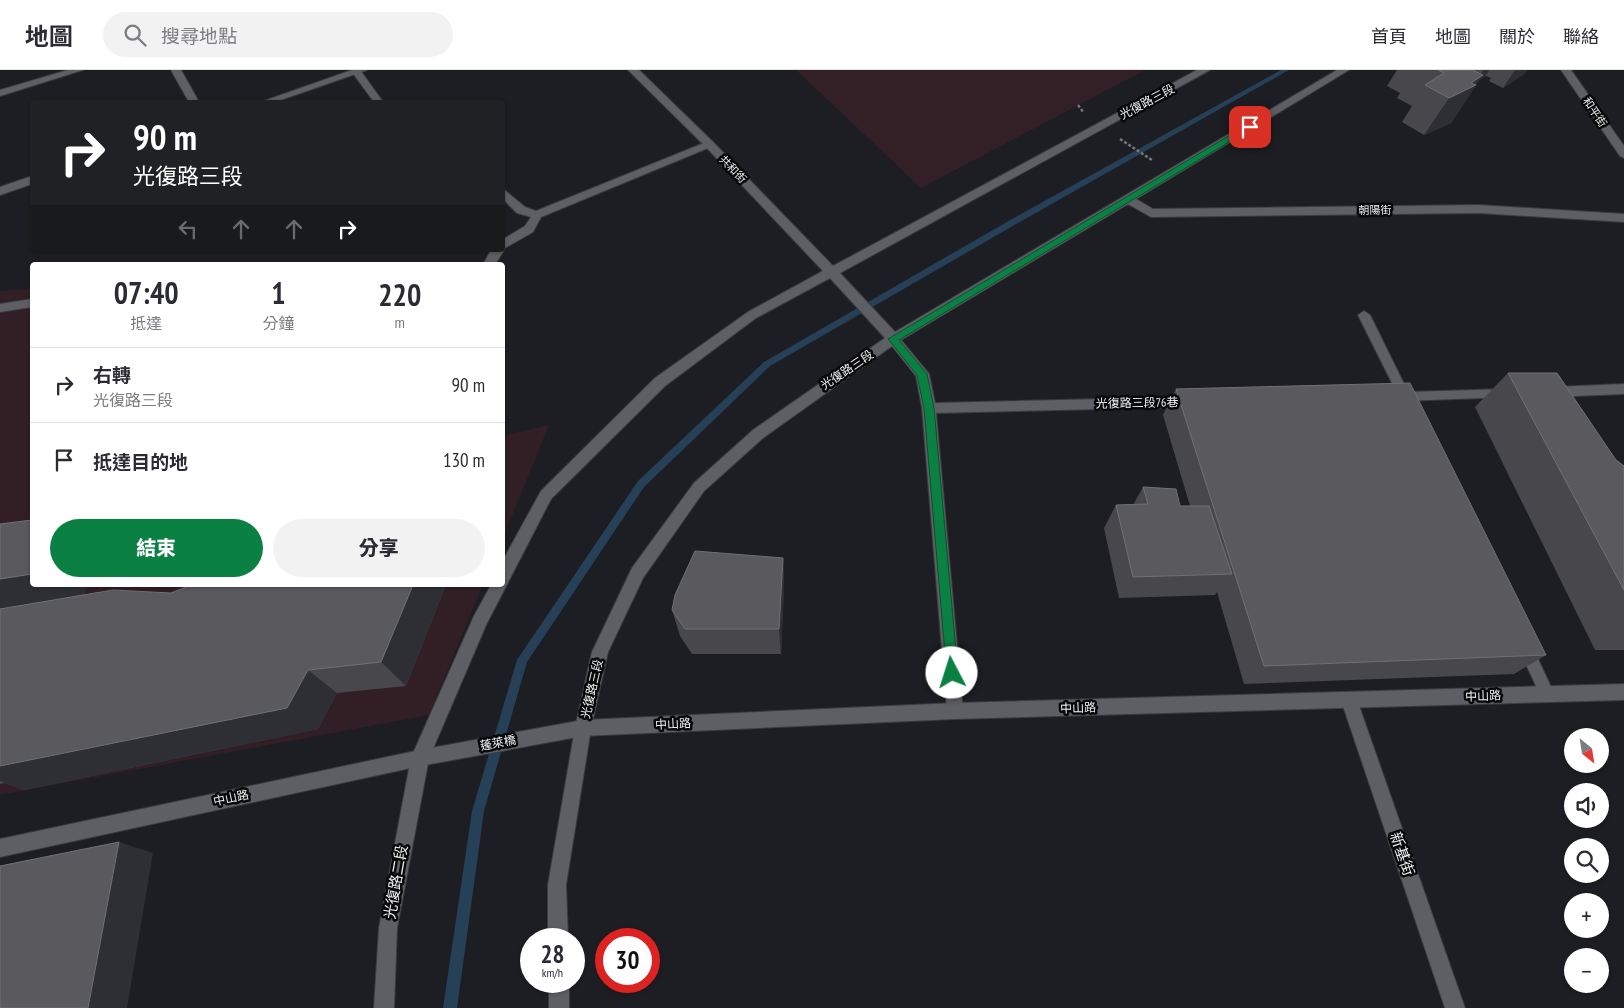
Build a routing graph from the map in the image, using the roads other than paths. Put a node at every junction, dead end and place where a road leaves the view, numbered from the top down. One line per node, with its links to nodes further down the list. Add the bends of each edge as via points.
1 (78, 70): 8 (lane)
2 (176, 70): 9 (street)
3 (633, 70): 12 (street, 共和街)
4 (1205, 70): 21 (street, 光復路三段)
5 (1344, 70): 17 (street, 光復路三段)
6 (1566, 70): 13 (street, 和平街)
7 (359, 71): 10 (street); 11 (lane)
8 (0, 93)
9 (193, 100)
10 (272, 100)
11 (377, 100)
12 (709, 144): 18 (lane); 21 (street, 共和街)
13 (1624, 154)
14 (30, 181): 15 (street)
15 (0, 191)
16 (505, 194): 18 (lane, via 522,210)
17 (1129, 200): 19 (street, 朝陽街, via 1151,213 1478,209); 25 (street, 光復路三段)
18 (537, 214): 20 (lane, via 529,229)
19 (1624, 218)
20 (505, 243)
21 (831, 271): 25 (street, 共和街); 33 (street, 光復路三段, via 752,315 660,382 546,495)
22 (30, 303): 23 (lane)
23 (0, 308)
24 (1364, 316): 31 (lane)
25 (893, 339): 32 (street, via 922,374); 40 (street, 光復路三段, via 758,434 699,488 636,573 600,652)
26 (1624, 389): 27 (lane)
27 (1534, 392)
28 (1514, 393): 31 (lane)
29 (1385, 398): 31 (street)
30 (1206, 402): 32 (street, 光復路三段76巷)
31 (1407, 402)
32 (929, 408): 39 (street)
33 (505, 572)
34 (498, 587): 43 (street)
35 (1517, 631): 37 (lane)
36 (1624, 692): 37 (street, 中山路)
37 (1547, 694): 38 (street, 中山路)
38 (1349, 700): 39 (street, 中山路); 49 (street, 新基街)
39 (955, 711): 40 (street, 中山路)
40 (583, 728): 41 (street, 中山路); 45 (street, via 557,885)
41 (533, 737): 42 (street, 蓬萊橋)
42 (462, 750): 43 (street, 中山路)
43 (420, 758): 44 (street, 中山路); 47 (street, 光復路二段, via 388,928)
44 (0, 848)
45 (558, 928)
46 (559, 993): 48 (street)
47 (384, 1008)
48 (559, 1008)
49 (1455, 1008)

